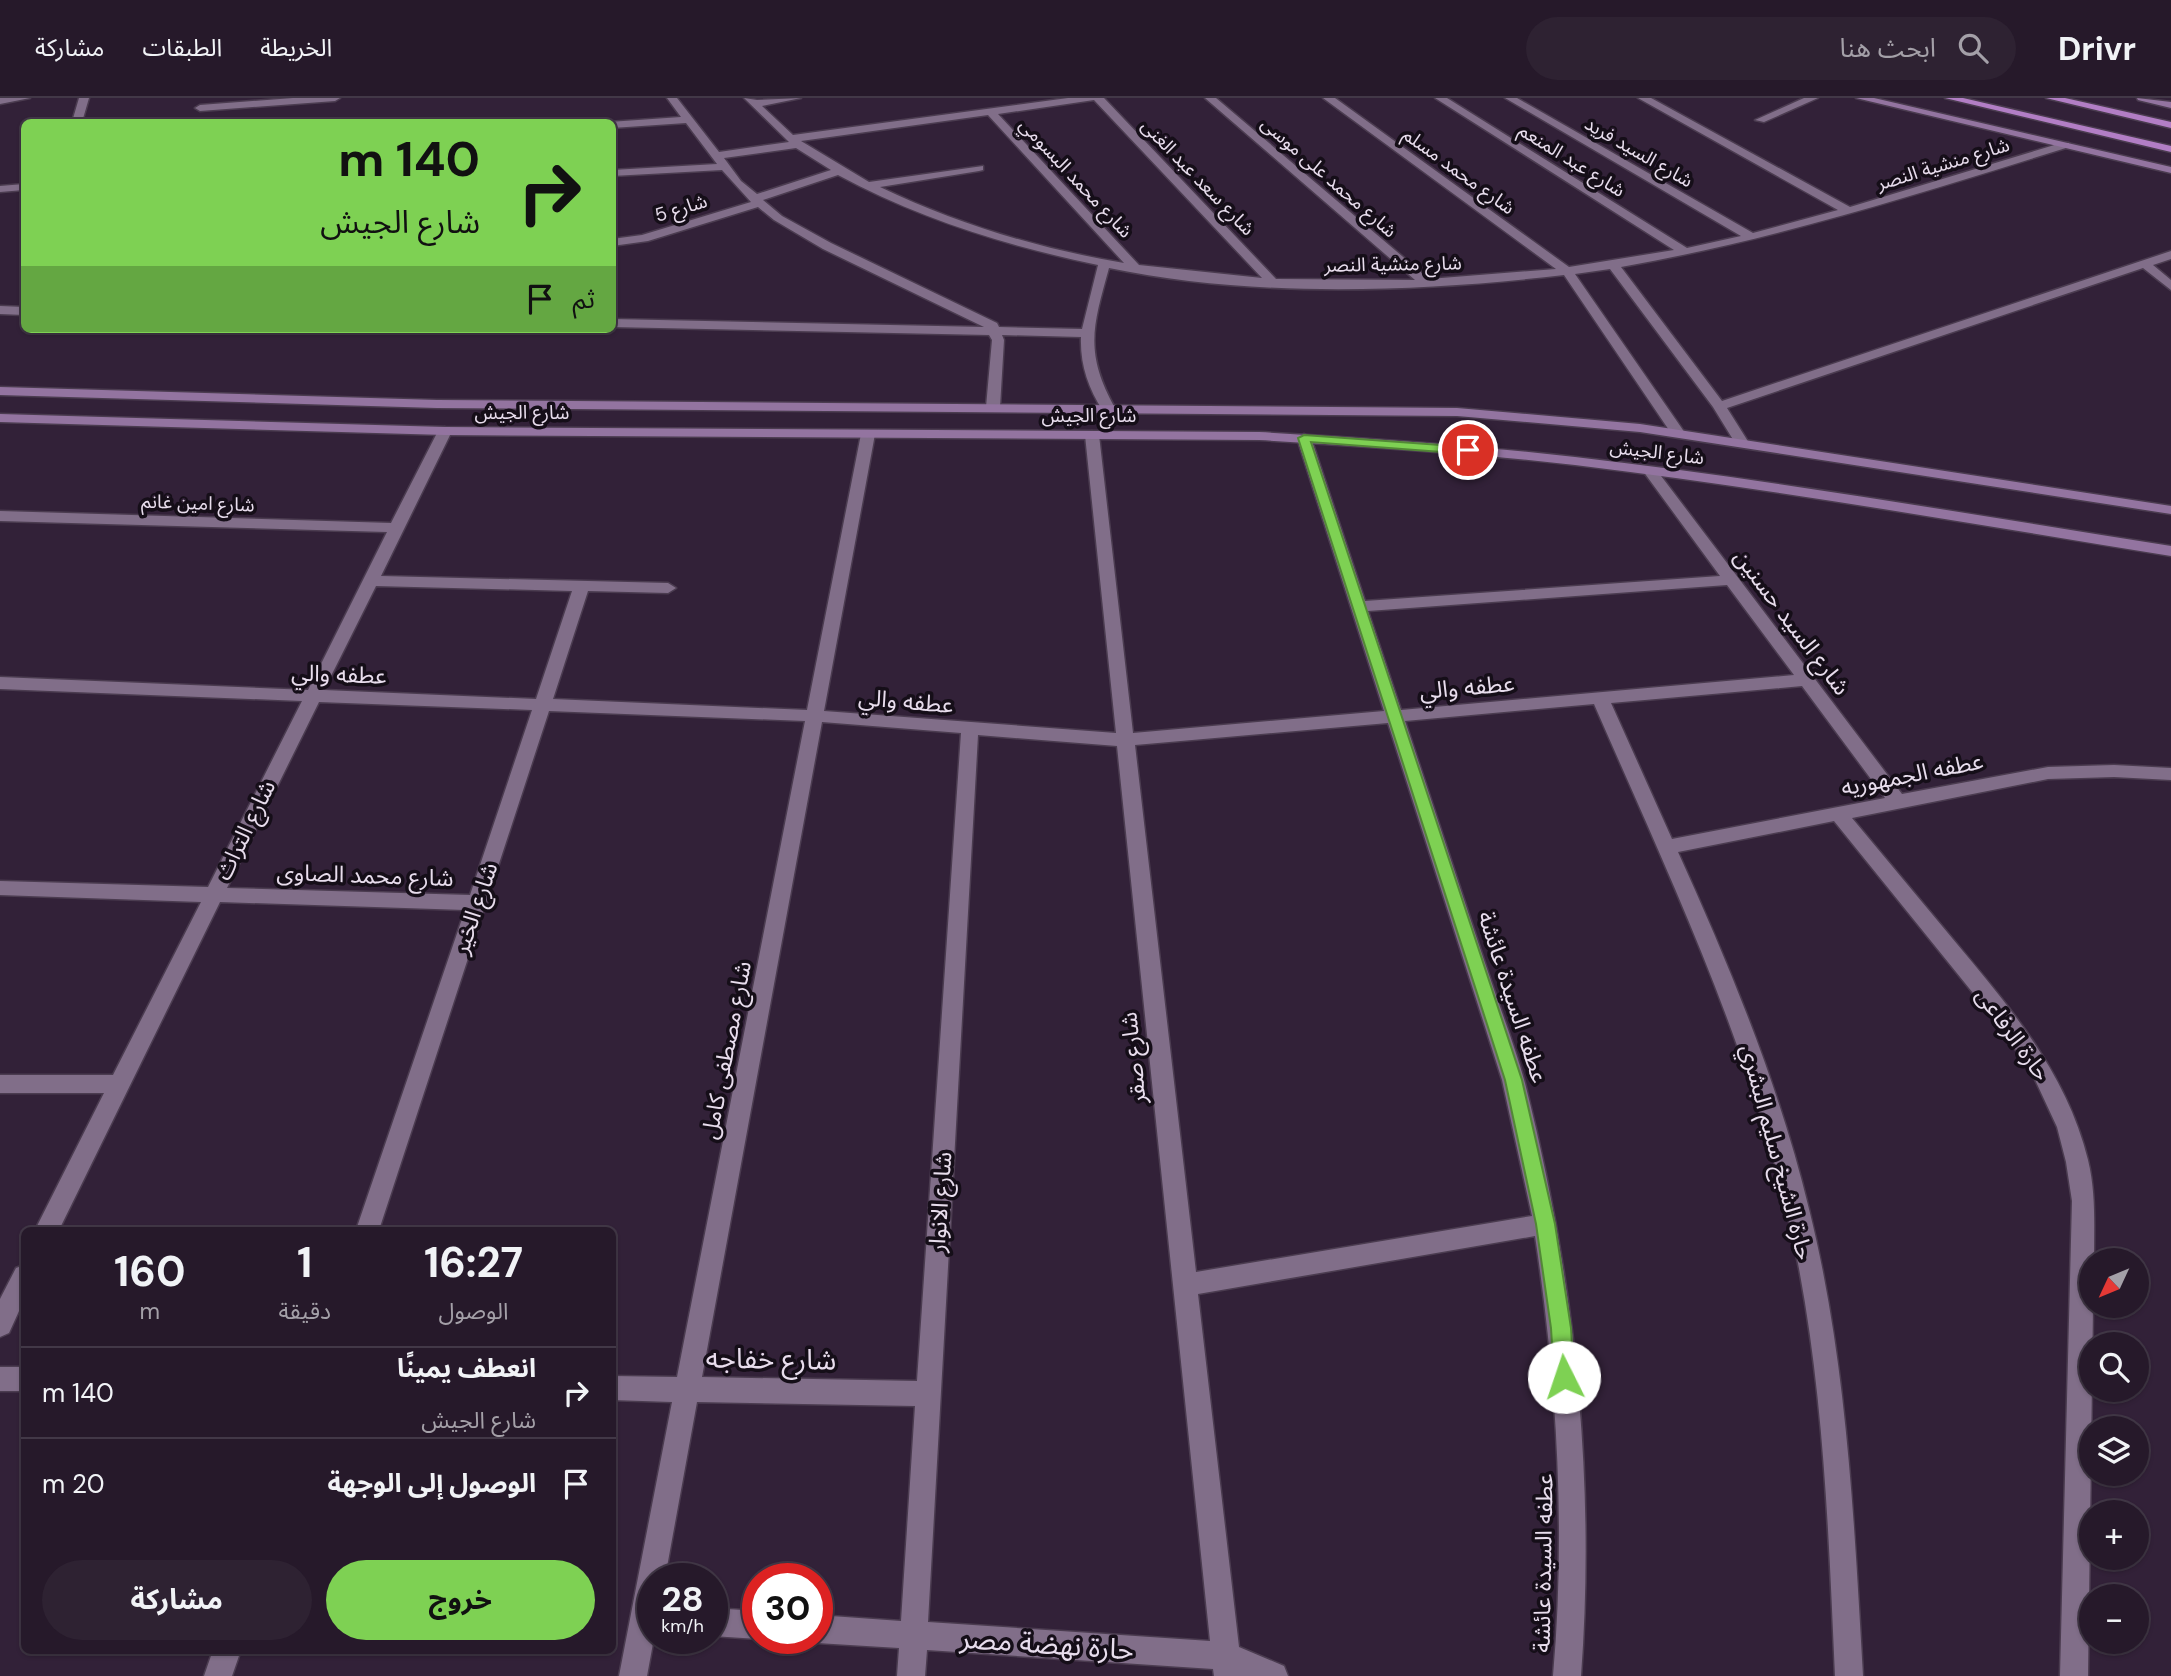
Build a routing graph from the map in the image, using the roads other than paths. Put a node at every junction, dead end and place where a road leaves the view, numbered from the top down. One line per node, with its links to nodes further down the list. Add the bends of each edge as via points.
1 (25, 98): 18 (street)
2 (84, 98): 23 (street)
3 (335, 98): 20 (street)
4 (672, 98): 24 (street)
5 (796, 98): 19 (street)
6 (1090, 98): 22 (street)
7 (1098, 98): 50 (street, شارع سعد عبد الغنى)
8 (1210, 98): 51 (street, شارع محمد على موسى)
9 (1328, 98): 49 (street, شارع محمد مسلم)
10 (1440, 98): 43 (street, شارع عبد المنعم)
11 (1510, 98): 41 (street, شارع السيد فريد)
12 (1643, 98): 40 (street)
13 (1813, 98): 25 (street)
14 (1861, 98): 29 (main road)
15 (1950, 98): 30 (highway)
16 (2051, 98): 27 (highway)
17 (2142, 98): 21 (main road)
18 (0, 101)
19 (751, 101): 28 (street, شارع منشية النصر)
20 (201, 103)
21 (2171, 105)
22 (991, 111): 28 (street); 48 (street, شارع محمد البسومي)
23 (78, 119)
24 (688, 120): 26 (street); 31 (street)
25 (1760, 120)
26 (616, 125)
27 (2171, 125)
28 (794, 141): 31 (street); 33 (street, شارع منشية النصر)
29 (2065, 145): 34 (main road); 40 (street, شارع منشية النصر)
30 (2171, 149)
31 (721, 162): 35 (street); 39 (street)
32 (979, 168): 36 (street)
33 (840, 170): 36 (street, شارع منشية النصر); 39 (street, شارع 5)
34 (2171, 170)
35 (616, 173)
36 (868, 186): 46 (street, شارع منشية النصر, via 1017,244)
37 (21, 187): 38 (street)
38 (0, 189)
39 (756, 201): 42 (street, شارع 5, via 644,238); 56 (street, via 800,232 979,318)
40 (1848, 211): 41 (street, شارع منشية النصر)
41 (1751, 237): 43 (street, شارع منشية النصر)
42 (616, 242)
43 (1685, 252): 47 (street, شارع منشية النصر)
44 (2171, 256): 45 (street)
45 (2145, 264): 52 (street); 59 (street)
46 (1104, 265): 48 (street, شارع منشية النصر); 57 (street)
47 (1613, 265): 49 (street, شارع منشية النصر); 59 (street)
48 (1136, 269): 50 (street, شارع منشية النصر)
49 (1569, 272): 51 (street, شارع منشية النصر); 65 (street)
50 (1272, 281): 51 (street, شارع منشية النصر)
51 (1425, 282)
52 (2171, 286)
53 (21, 307): 54 (street)
54 (0, 310)
55 (616, 323): 56 (street)
56 (996, 331): 57 (street); 60 (street)
57 (1086, 333): 61 (street, via 1088,369)
58 (0, 391): 60 (main road, شارع الجيش, via 437,404)
59 (1719, 406): 69 (street)
60 (993, 407): 61 (main road, شارع الجيش); 66 (main road)
61 (1108, 408): 65 (main road, شارع الجيش, via 1457,412)
62 (0, 418): 63 (main road, شارع الجيش)
63 (445, 431): 64 (main road, شارع الجيش); 73 (street, شارع التراث)
64 (868, 433): 66 (main road, شارع الجيش); 85 (street, شارع مصطفى كامل)
65 (1678, 433): 69 (main road, شارع الجيش)
66 (992, 434): 67 (main road, شارع الجيش)
67 (1092, 435): 68 (main road, شارع الجيش); 88 (street, شارع صقر)
68 (1304, 438): 70 (main road, شارع الجيش, via 1468,450); 79 (street, عطفه السيدة عائشة)
69 (1742, 443): 71 (main road, شارع الجيش)
70 (1650, 471): 74 (main road, شارع الجيش); 75 (street, شارع السيد حسنين)
71 (2171, 510)
72 (0, 516): 73 (street, شارع امين غانم)
73 (395, 528): 76 (street, شارع التراث)
74 (2171, 551)
75 (1732, 580): 79 (street); 80 (street, شارع السيد حسنين)
76 (369, 581): 77 (street); 82 (street, شارع التراث)
77 (582, 586): 78 (street); 84 (street, شارع الخير)
78 (668, 587)
79 (1357, 607): 86 (street, عطفه السيدة عائشة)
80 (1806, 680): 83 (street, عطفه والي); 90 (street, شارع السيد حسنين)
81 (0, 683): 82 (street, عطفه والي)
82 (312, 695): 84 (street, عطفه والي); 94 (street, شارع التراث)
83 (1600, 698): 86 (street, عطفه والي); 92 (street, حارة الشيخ سليم البشري)
84 (544, 705): 85 (street, عطفه والي); 95 (street, شارع الخير)
85 (816, 716): 87 (street, عطفه والي); 107 (street, شارع مصطفى كامل)
86 (1393, 716): 88 (street, عطفه والي); 98 (street, عطفه السيدة عائشة, via 1513,1080)
87 (970, 729): 88 (street, عطفه والي); 108 (street, شارع الانوار)
88 (1124, 740): 102 (street, شارع صقر)
89 (2171, 774): 90 (street, عطفه الجمهوريه, via 2048,773)
90 (1898, 802): 91 (street, عطفه الجمهوريه)
91 (1838, 813): 92 (street, عطفه الجمهوريه); 121 (street, حارة الرفاعى, via 2030,1050 2056,1094 2080,1165)
92 (1665, 846): 120 (street, حارة الشيخ سليم البشري, via 1743,1028 1798,1209 1822,1334 1838,1473)
93 (0, 887): 94 (street, شارع محمد الصاوى)
94 (213, 894): 95 (street, شارع محمد الصاوى); 97 (street, شارع التراث)
95 (477, 903): 100 (street, شارع الخير)
96 (0, 1084): 97 (street)
97 (119, 1084): 99 (street, شارع التراث)
98 (1546, 1224): 102 (street); 119 (street, عطفه السيدة عائشة, via 1561,1328 1571,1474)
99 (48, 1227)
100 (369, 1227)
101 (21, 1282): 103 (street)
102 (1185, 1285): 114 (street, شارع صقر)
103 (0, 1325)
104 (0, 1379): 105 (street)
105 (21, 1379)
106 (616, 1388): 107 (street, شارع خفاجه)
107 (688, 1389): 108 (street, شارع خفاجه); 109 (street, شارع مصطفى كامل)
108 (928, 1394): 111 (street, شارع الانوار)
109 (658, 1563)
110 (833, 1630): 111 (street, حارة نهضة مصر)
111 (914, 1635): 114 (street, حارة نهضة مصر); 117 (street, شارع الانوار)
112 (226, 1654): 115 (street)
113 (639, 1654): 116 (street, شارع مصطفى كامل)
114 (1227, 1666): 118 (street, حارة نهضة مصر)
115 (218, 1676)
116 (633, 1676)
117 (911, 1676)
118 (1274, 1676)
119 (1567, 1676)
120 (1849, 1676)
121 (2074, 1676)

